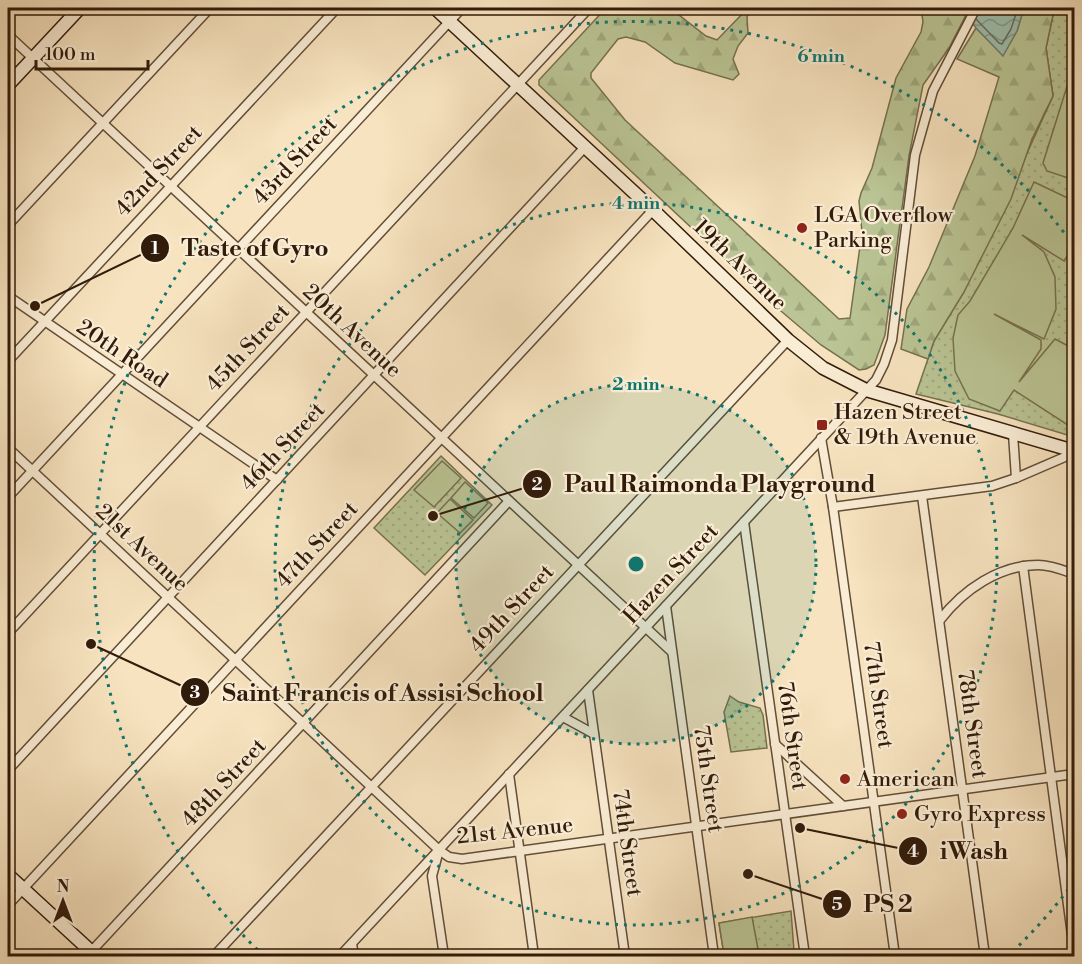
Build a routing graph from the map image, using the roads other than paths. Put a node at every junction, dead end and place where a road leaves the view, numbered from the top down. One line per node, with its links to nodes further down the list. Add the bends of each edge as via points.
1 (80, 8): 10 (street)
2 (210, 8): 13 (street)
3 (337, 8): 15 (street, 42nd Street)
4 (435, 8): 8 (street, 19th Avenue)
5 (462, 8): 8 (street, 43rd Street)
6 (589, 8): 11 (street, 45th Street)
7 (976, 8): 26 (street, Hazen Street, via 933,91 915,155 892,340 876,380)
8 (449, 21): 11 (street, 19th Avenue); 18 (street, 43rd Street)
9 (8, 35): 10 (street, 20th Avenue)
10 (33, 58): 12 (street); 13 (street, 20th Avenue)
11 (518, 85): 14 (street, 19th Avenue); 20 (street, 45th Street)
12 (8, 86)
13 (102, 123): 15 (street, 20th Avenue); 17 (street)
14 (585, 147): 16 (street, 19th Avenue); 25 (street, 46th Street)
15 (170, 186): 18 (street, 20th Avenue); 21 (street, 42nd Street)
16 (653, 210): 22 (street, 19th Avenue); 29 (street, 47th Street)
17 (8, 225)
18 (238, 249): 20 (street, 20th Avenue); 24 (street, 43rd Street)
19 (8, 296): 21 (street, 20th Road)
20 (306, 312): 25 (street, 20th Avenue); 27 (street, 45th Street)
21 (44, 322): 23 (street, 42nd Street); 24 (street, 20th Road)
22 (788, 340): 26 (street, 19th Avenue, via 823,368); 42 (street, 49th Street)
23 (8, 361)
24 (121, 375): 27 (street, 20th Road); 33 (street, 43rd Street)
25 (374, 375): 29 (street, 20th Avenue); 35 (street, 46th Street)
26 (866, 390): 28 (street, 19th Avenue); 30 (street, Hazen Street)
27 (199, 428): 35 (street, 20th Road); 41 (street, 45th Street)
28 (1013, 434): 32 (street, 19th Avenue); 34 (street)
29 (441, 438): 38 (street, 20th Avenue); 51 (street, 47th Street)
30 (821, 438): 39 (street, 77th Street); 40 (street, Hazen Street)
31 (8, 448): 33 (street, 21st Avenue)
32 (1074, 452): 34 (street)
33 (32, 470): 37 (street, 43rd Street); 41 (street, 21st Avenue)
34 (1016, 478): 36 (street, via 992,486)
35 (277, 480): 45 (street, 46th Street)
36 (922, 496): 39 (street); 47 (street, 78th Street)
37 (8, 497)
38 (509, 501): 42 (street, 20th Avenue); 54 (street, 48th Street)
39 (834, 507): 63 (street, 77th Street)
40 (744, 522): 46 (street, Hazen Street); 56 (street, 76th Street)
41 (100, 534): 45 (street, 21st Avenue); 49 (street, 45th Street)
42 (578, 565): 48 (street, 20th Avenue); 61 (street, 49th Street)
43 (1023, 567): 44 (street, via 1052,566); 47 (street, via 999,572 977,585); 60 (street)
44 (1074, 574)
45 (168, 597): 51 (street, 21st Avenue); 57 (street, 46th Street)
46 (666, 606): 48 (street, Hazen Street); 50 (street, 75th Street)
47 (940, 620): 62 (street, 78th Street)
48 (645, 628): 50 (street, 20th Avenue); 52 (street, Hazen Street)
49 (8, 633)
50 (672, 652): 66 (street, 75th Street)
51 (235, 660): 54 (street, 21st Avenue); 71 (street, 47th Street)
52 (588, 690): 53 (street, Hazen Street); 55 (street, 74th Street)
53 (563, 717): 55 (street); 58 (street, Hazen Street)
54 (304, 723): 61 (street, 21st Avenue); 75 (street, 48th Street)
55 (594, 735): 67 (street, 74th Street)
56 (775, 744): 64 (street); 65 (street, 76th Street)
57 (8, 770)
58 (509, 774): 68 (street, Hazen Street); 69 (street)
59 (1074, 774): 60 (street, 21st Avenue)
60 (1050, 778): 62 (street, 21st Avenue); 74 (street)
61 (372, 787): 68 (street, 21st Avenue); 76 (street, 49th Street)
62 (962, 790): 63 (street, 21st Avenue); 85 (street, 78th Street)
63 (874, 802): 64 (street, 21st Avenue); 84 (street, 77th Street)
64 (843, 806): 65 (street, 21st Avenue)
65 (786, 814): 66 (street, 21st Avenue); 83 (street, 76th Street)
66 (696, 827): 67 (street, 21st Avenue); 82 (street, 75th Street)
67 (608, 839): 69 (street, 21st Avenue); 81 (street, 74th Street)
68 (439, 850): 69 (street, 21st Avenue, via 457,860); 73 (street, Hazen Street); 79 (street, via 432,876)
69 (519, 850): 80 (street)
70 (8, 875): 71 (street)
71 (22, 888): 72 (street, 47th Street); 75 (street)
72 (8, 905)
73 (352, 944): 77 (street, Hazen Street); 78 (street)
74 (1074, 950)
75 (91, 955)
76 (214, 957)
77 (340, 957)
78 (354, 957)
79 (444, 957)
80 (534, 957)
81 (625, 957)
82 (714, 957)
83 (805, 957)
84 (896, 957)
85 (985, 957)

